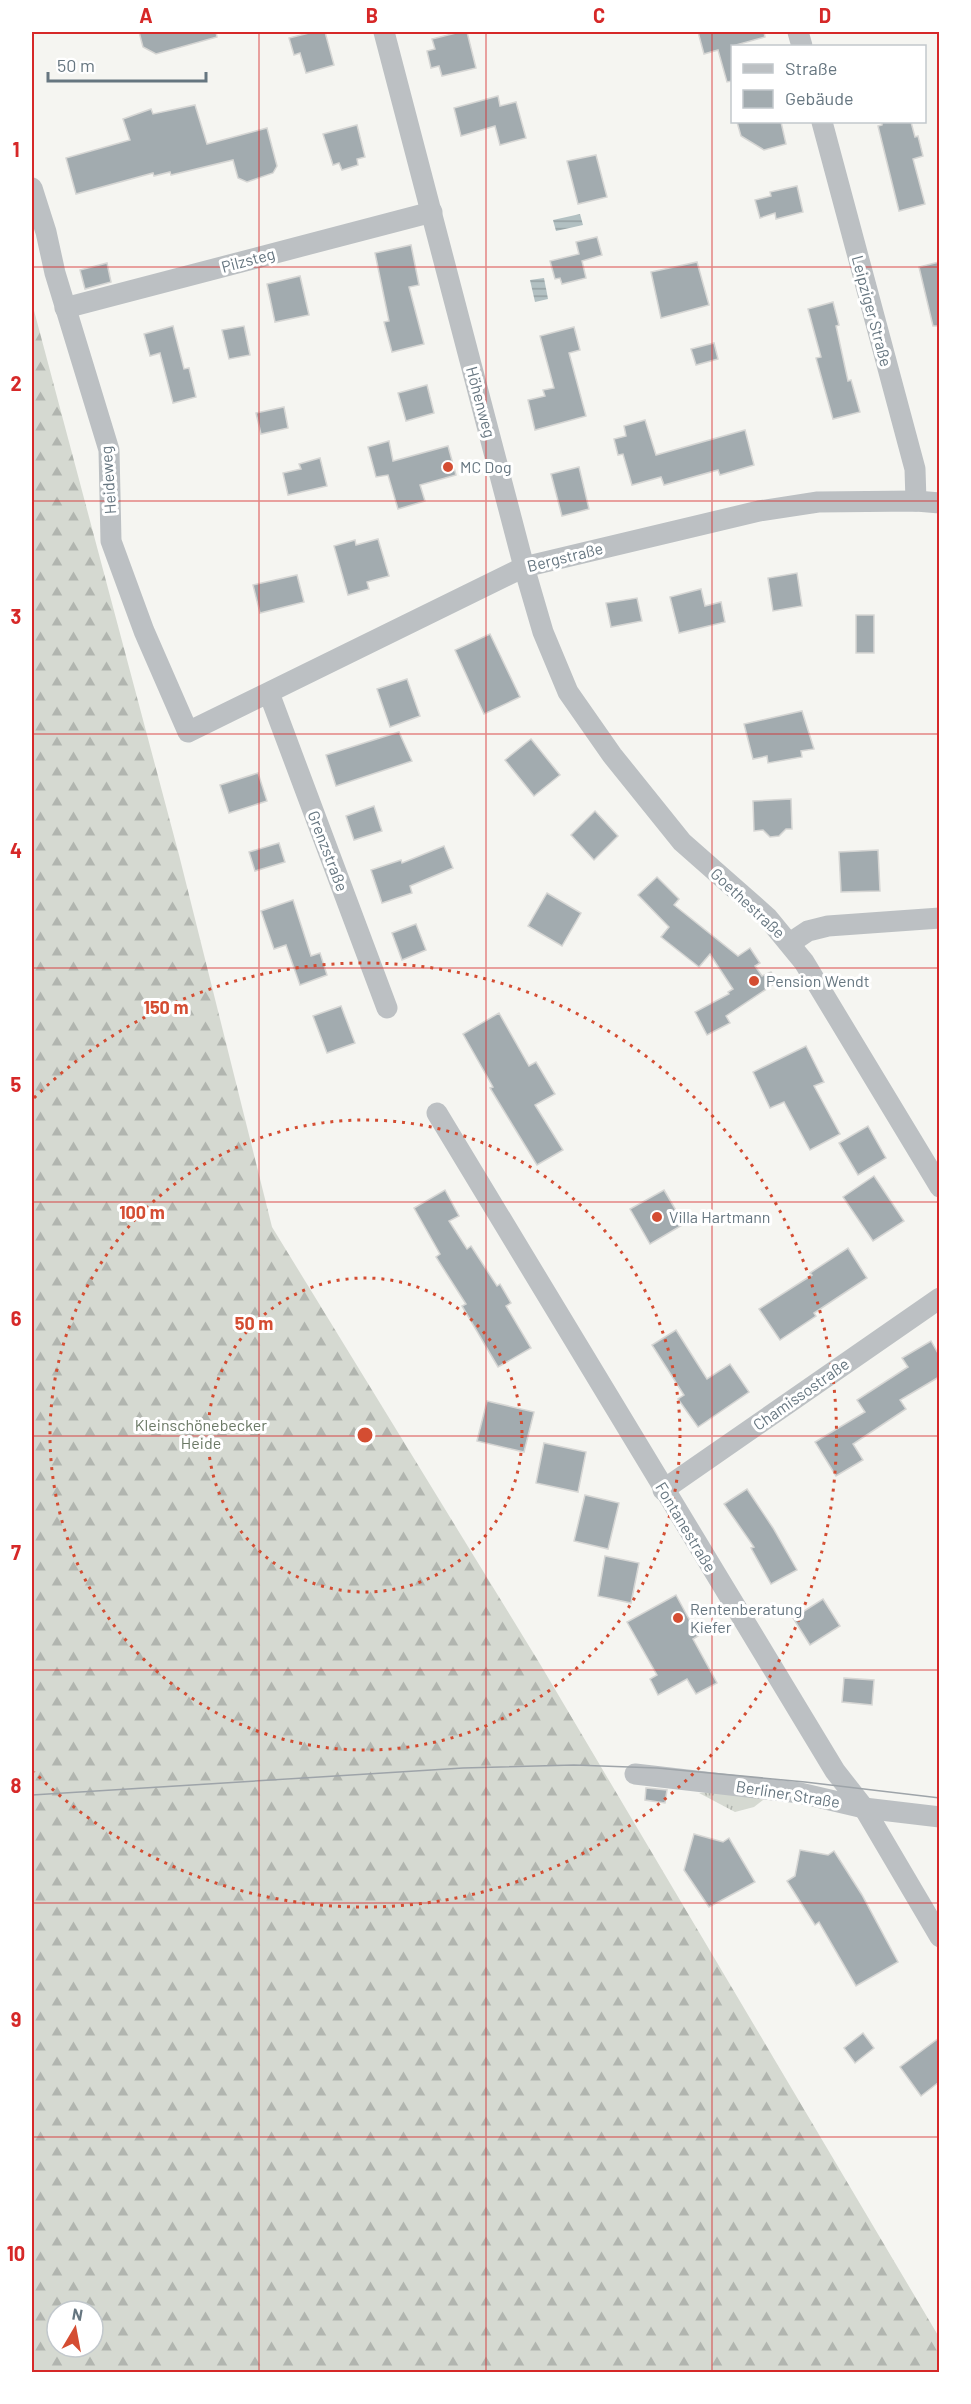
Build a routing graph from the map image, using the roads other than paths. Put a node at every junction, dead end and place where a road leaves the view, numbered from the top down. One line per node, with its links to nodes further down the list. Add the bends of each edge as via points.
1 (384, 32): 4 (street, Höhenweg)
2 (822, 123): 6 (street, Leipziger Straße, via 915,470)
3 (32, 188): 5 (street, Heideweg)
4 (432, 212): 5 (street, Pilzsteg); 8 (street, Höhenweg)
5 (65, 308): 10 (street, Heideweg, via 109,450 111,541 144,631)
6 (916, 501): 7 (street, Bergstraße); 8 (street, Bergstraße, via 818,502 759,511)
7 (939, 503)
8 (524, 567): 9 (street, Bergstraße); 11 (street, Höhenweg, via 543,632 568,692)
9 (269, 693): 10 (street, Bergstraße); 14 (street, Grenzstraße)
10 (188, 732)
11 (614, 756): 13 (street, Goethestraße, via 682,842 768,917)
12 (939, 918): 13 (street, via 828,926)
13 (790, 943): 16 (street, Goethestraße)
14 (387, 1008)
15 (437, 1113): 18 (street, Fontanestraße)
16 (939, 1187)
17 (939, 1298): 18 (street, Chamissostraße)
18 (663, 1490): 20 (street, Fontanestraße, via 835,1771)
19 (635, 1774): 20 (street, Berliner Straße, via 800,1793)
20 (864, 1808): 21 (street, Berliner Straße); 22 (street, Fontanestraße)
21 (939, 1817)
22 (939, 1937)

